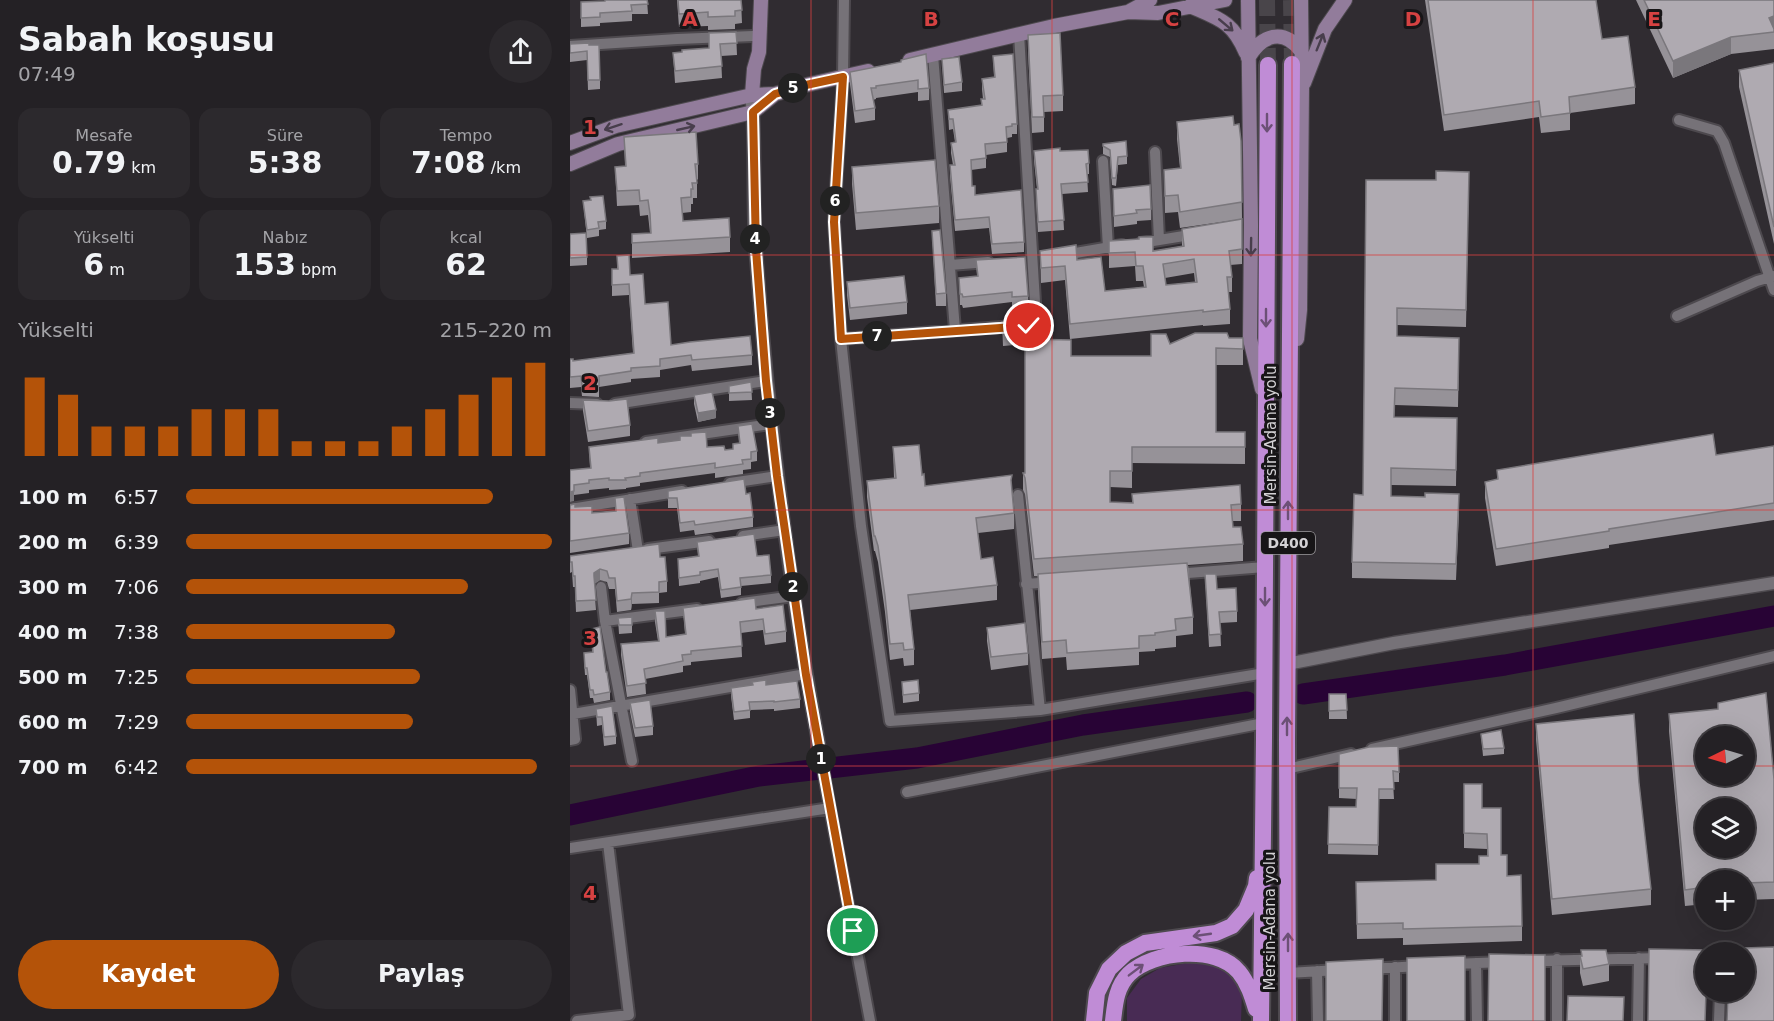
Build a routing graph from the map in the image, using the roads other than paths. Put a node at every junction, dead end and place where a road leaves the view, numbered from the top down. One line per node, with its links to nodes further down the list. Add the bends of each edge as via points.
1 (754, 0): 12 (main road)
2 (761, 0): 20 (main road, via 759,52)
3 (844, 0): 21 (street)
4 (1150, 0): 10 (main road)
5 (1225, 0): 9 (main road)
6 (1248, 0): 15 (main road)
7 (1301, 0): 16 (main road)
8 (1344, 0): 22 (main road, one-way to 8, via 1325,29)
9 (1191, 6): 10 (main road, via 1158,13); 15 (main road, one-way to 15, via 1227,24 1239,37)
10 (1128, 12): 11 (main road)
11 (1019, 34): 14 (main road); 34 (street)
12 (753, 36): 13 (street); 20 (main road)
13 (570, 46)
14 (933, 55): 17 (main road); 37 (street)
15 (1248, 58): 16 (main road, via 1260,42 1277,36 1294,42); 45 (main road, one-way to 45, via 1246,226 1250,339)
16 (1296, 58): 22 (main road); 46 (highway, Mersin-Adana yolu / D400)
17 (899, 63)
18 (1268, 65): 45 (highway, Mersin-Adana yolu / D400, one-way to 45)
19 (877, 68): 21 (main road)
20 (754, 69): 24 (main road)
21 (843, 77): 23 (main road); 42 (street, via 834,222)
22 (1302, 87): 46 (main road, via 1300,310)
23 (775, 94): 24 (main road); 25 (main road)
24 (752, 95): 25 (street); 27 (main road, one-way to 27, via 616,126)
25 (753, 112): 30 (main road, one-way to 25, via 618,144); 43 (street, via 756,250)
26 (1679, 120): 38 (street, via 1717,131 1724,142)
27 (570, 142)
28 (1155, 152): 32 (street)
29 (1103, 161): 33 (street)
30 (570, 164)
31 (1205, 233): 32 (street)
32 (1159, 240): 33 (street)
33 (1108, 248): 34 (street)
34 (1044, 258): 35 (street); 41 (street, via 1036,320 1029,326)
35 (1021, 260)
36 (997, 262): 37 (street)
37 (950, 265): 41 (street)
38 (1772, 276): 39 (street); 40 (street)
39 (1774, 290)
40 (1677, 316)
41 (955, 330): 42 (street)
42 (841, 339): 72 (street, via 861,526 890,721)
43 (766, 381): 44 (street, via 609,405); 47 (street)
44 (570, 403)
45 (1266, 406): 56 (highway, Mersin-Adana yolu / D400)
46 (1289, 407): 67 (highway, Mersin-Adana yolu / D400, one-way to 46)
47 (771, 424): 48 (street); 49 (street)
48 (632, 444)
49 (777, 476): 50 (street); 55 (street)
50 (720, 485)
51 (698, 489): 53 (street)
52 (1018, 495): 60 (street)
53 (630, 499): 54 (street); 55 (street, via 633,551)
54 (570, 509)
55 (785, 530): 62 (street)
56 (1265, 567): 57 (street); 68 (highway, Mersin-Adana yolu / D400, one-way to 68)
57 (1160, 575)
58 (1067, 581): 60 (street)
59 (1774, 583): 67 (street, via 1394,642)
60 (1027, 584): 72 (street)
61 (601, 587): 65 (street)
62 (794, 596): 63 (street); 69 (street)
63 (735, 604)
64 (711, 607): 65 (street)
65 (605, 621): 71 (street)
66 (1774, 656): 78 (street)
67 (1287, 664): 78 (highway, Mersin-Adana yolu / D400, one-way to 67)
68 (1265, 673): 72 (street); 74 (highway, Mersin-Adana yolu / D400)
69 (806, 675): 71 (street); 76 (street)
70 (570, 690): 73 (street)
71 (621, 706): 73 (street); 77 (street)
72 (1040, 710)
73 (573, 714): 75 (street, via 575,739)
74 (1264, 731): 79 (street); 95 (highway, one-way to 95, via 1256,886 1246,910 1232,926 1216,933 1145,943 1126,953 1109,969 1097,993); 98 (highway, Mersin-Adana yolu / D400)
75 (570, 740)
76 (821, 757): 80 (street)
77 (632, 761)
78 (1287, 769): 91 (highway, Mersin-Adana yolu / D400, one-way to 78)
79 (907, 792)
80 (830, 808): 81 (street); 94 (street)
81 (608, 843): 82 (street); 93 (street, via 629,1015)
82 (570, 848)
83 (1638, 958): 84 (street); 85 (street); 104 (street)
84 (1672, 958)
85 (1557, 959): 86 (street); 103 (street)
86 (1476, 963): 87 (street); 102 (street)
87 (1442, 965)
88 (1430, 966): 89 (street)
89 (1395, 967): 90 (street); 101 (street)
90 (1317, 971): 91 (street); 100 (street)
91 (1288, 973): 99 (highway, Mersin-Adana yolu / D400)
92 (1720, 1002): 105 (street)
93 (577, 1021)
94 (870, 1021)
95 (1094, 1021)
96 (1113, 1021): 97 (highway, one-way to 97, via 1116,995 1128,975 1147,962 1166,956 1199,955 1219,958 1238,970 1250,988)
97 (1256, 1021)
98 (1261, 1021)
99 (1288, 1021)
100 (1318, 1021)
101 (1395, 1021)
102 (1477, 1021)
103 (1557, 1021)
104 (1638, 1021)
105 (1719, 1021)

